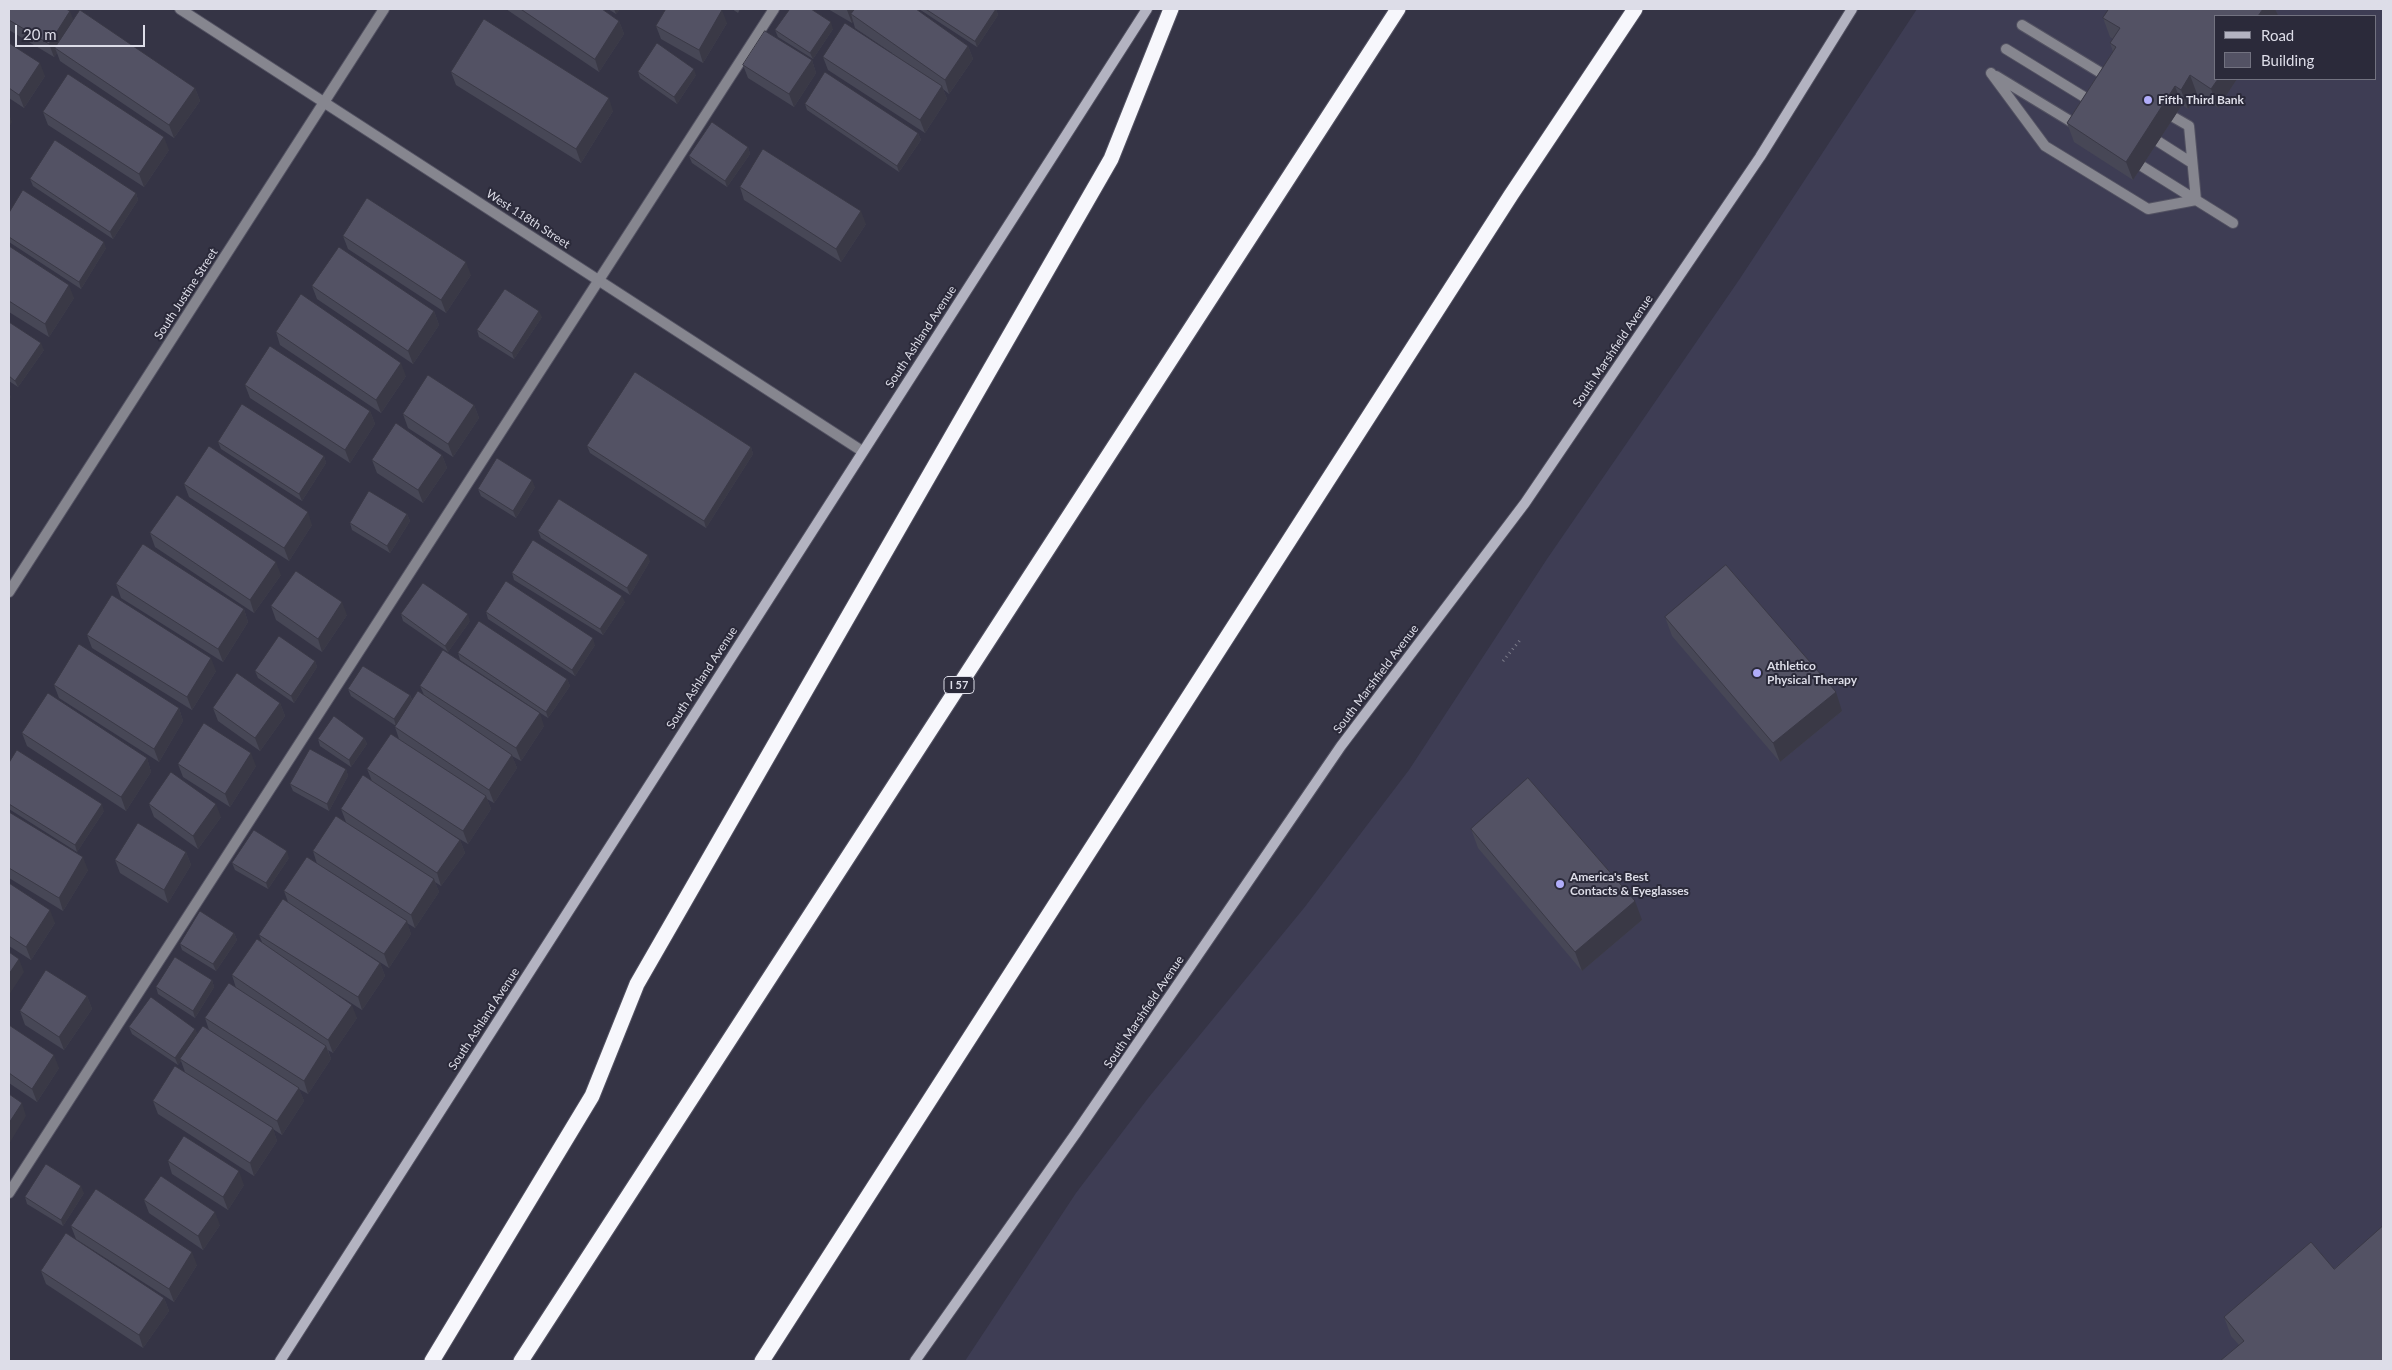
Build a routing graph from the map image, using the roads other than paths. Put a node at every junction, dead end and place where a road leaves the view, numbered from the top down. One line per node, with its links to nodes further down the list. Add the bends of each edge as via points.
1 (180, 9): 12 (street, West 118th Street)
2 (384, 9): 12 (street, South Justine Street)
3 (774, 9): 21 (street)
4 (1147, 9): 22 (main road, South Ashland Avenue)
5 (1170, 9): 26 (highway, via 1111,159 637,984 592,1096)
6 (1398, 9): 27 (highway, I 57)
7 (1635, 9): 28 (highway, via 1511,195)
8 (1852, 9): 29 (main road, South Marshfield Avenue, via 1760,157 1525,503 1342,746)
9 (2022, 25): 11 (street)
10 (2006, 49): 14 (street)
11 (2121, 85)
12 (324, 102): 21 (street, West 118th Street); 23 (street, South Justine Street)
13 (2151, 104): 18 (street, via 2189,126)
14 (2107, 111)
15 (2141, 132): 18 (street)
16 (2090, 134): 19 (street, via 1991,73 2044,146 2148,209)
17 (2120, 153): 19 (street)
18 (2192, 163): 19 (street)
19 (2196, 200): 20 (street)
20 (2233, 223)
21 (598, 280): 22 (street, West 118th Street); 24 (street)
22 (862, 451): 25 (main road, South Ashland Avenue)
23 (9, 592)
24 (9, 1193)
25 (280, 1361)
26 (432, 1361)
27 (521, 1361)
28 (762, 1361)
29 (915, 1361)

